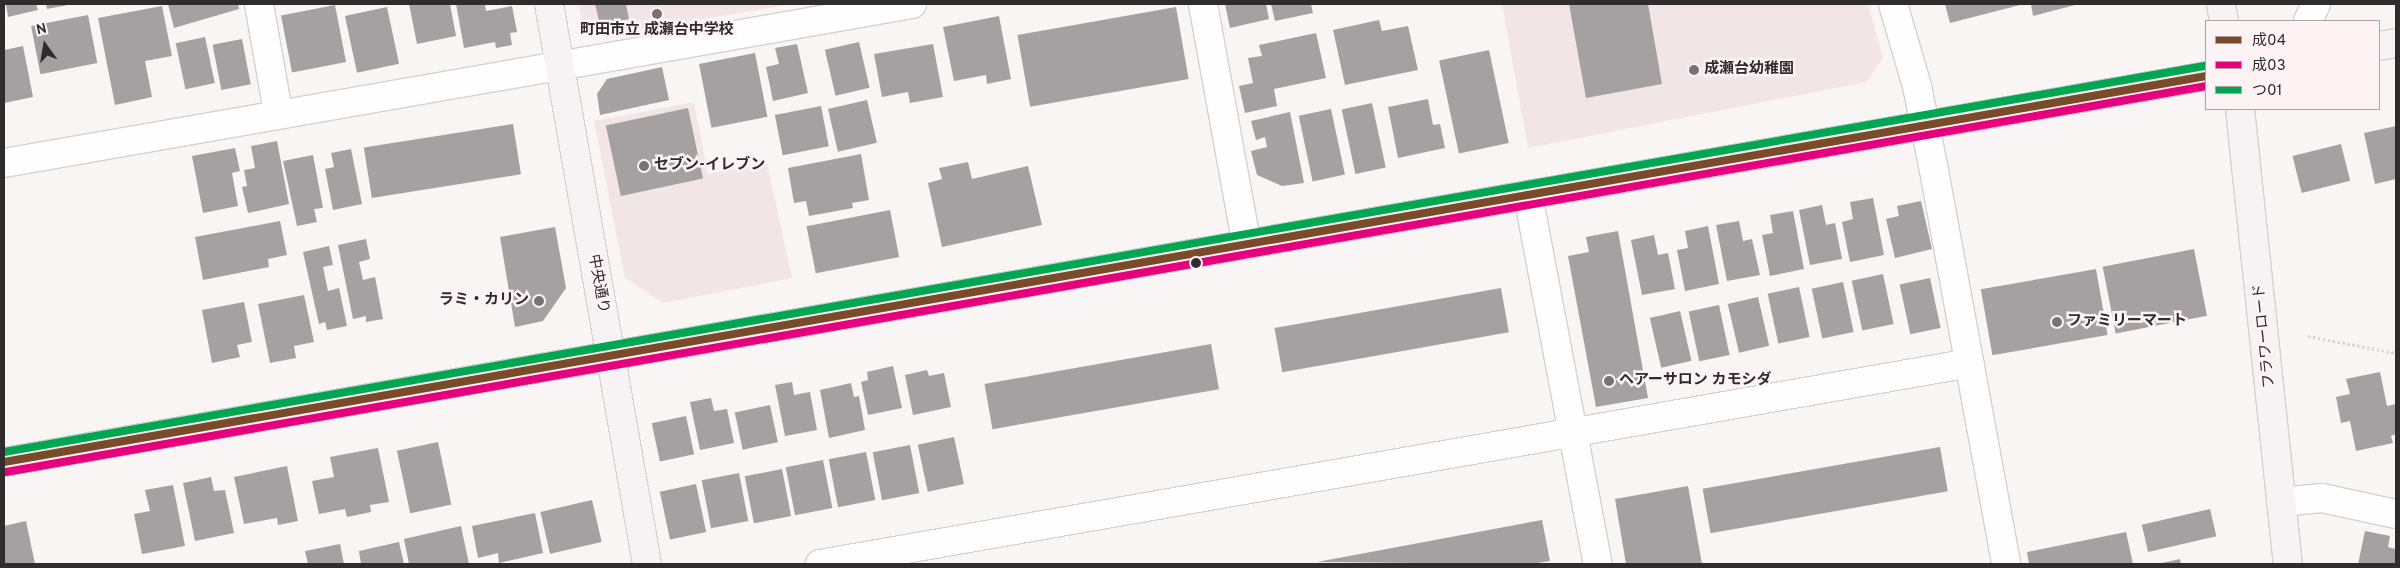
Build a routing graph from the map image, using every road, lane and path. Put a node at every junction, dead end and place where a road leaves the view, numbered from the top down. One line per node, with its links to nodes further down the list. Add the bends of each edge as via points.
1 (259, 4): 15 (street)
2 (549, 4): 12 (street, 中央通り)
3 (912, 4): 12 (street)
4 (1203, 4): 19 (street)
5 (1893, 4): 16 (street)
6 (2221, 4): 8 (street)
7 (2316, 4): 9 (street)
8 (2224, 20)
9 (2308, 20)
10 (2396, 43): 11 (street)
11 (2380, 46)
12 (560, 66): 15 (street); 22 (street, 中央通り)
13 (2205, 76): 16 (street)
14 (2240, 110): 26 (street, フラワーロード)
15 (278, 112): 17 (street)
16 (1925, 125): 18 (street); 23 (street)
17 (4, 163)
18 (1528, 195): 19 (street); 24 (street)
19 (1247, 245): 22 (street)
20 (2308, 336): 21 (path)
21 (2396, 353)
22 (611, 357): 25 (street); 28 (street, 中央通り)
23 (1970, 363): 24 (street); 31 (street)
24 (1574, 432): 29 (street); 30 (street)
25 (4, 462)
26 (2281, 502): 27 (street, via 2322,498); 32 (street, フラワーロード)
27 (2396, 514)
28 (647, 564)
29 (820, 564)
30 (1598, 564)
31 (2006, 564)
32 (2288, 564)

